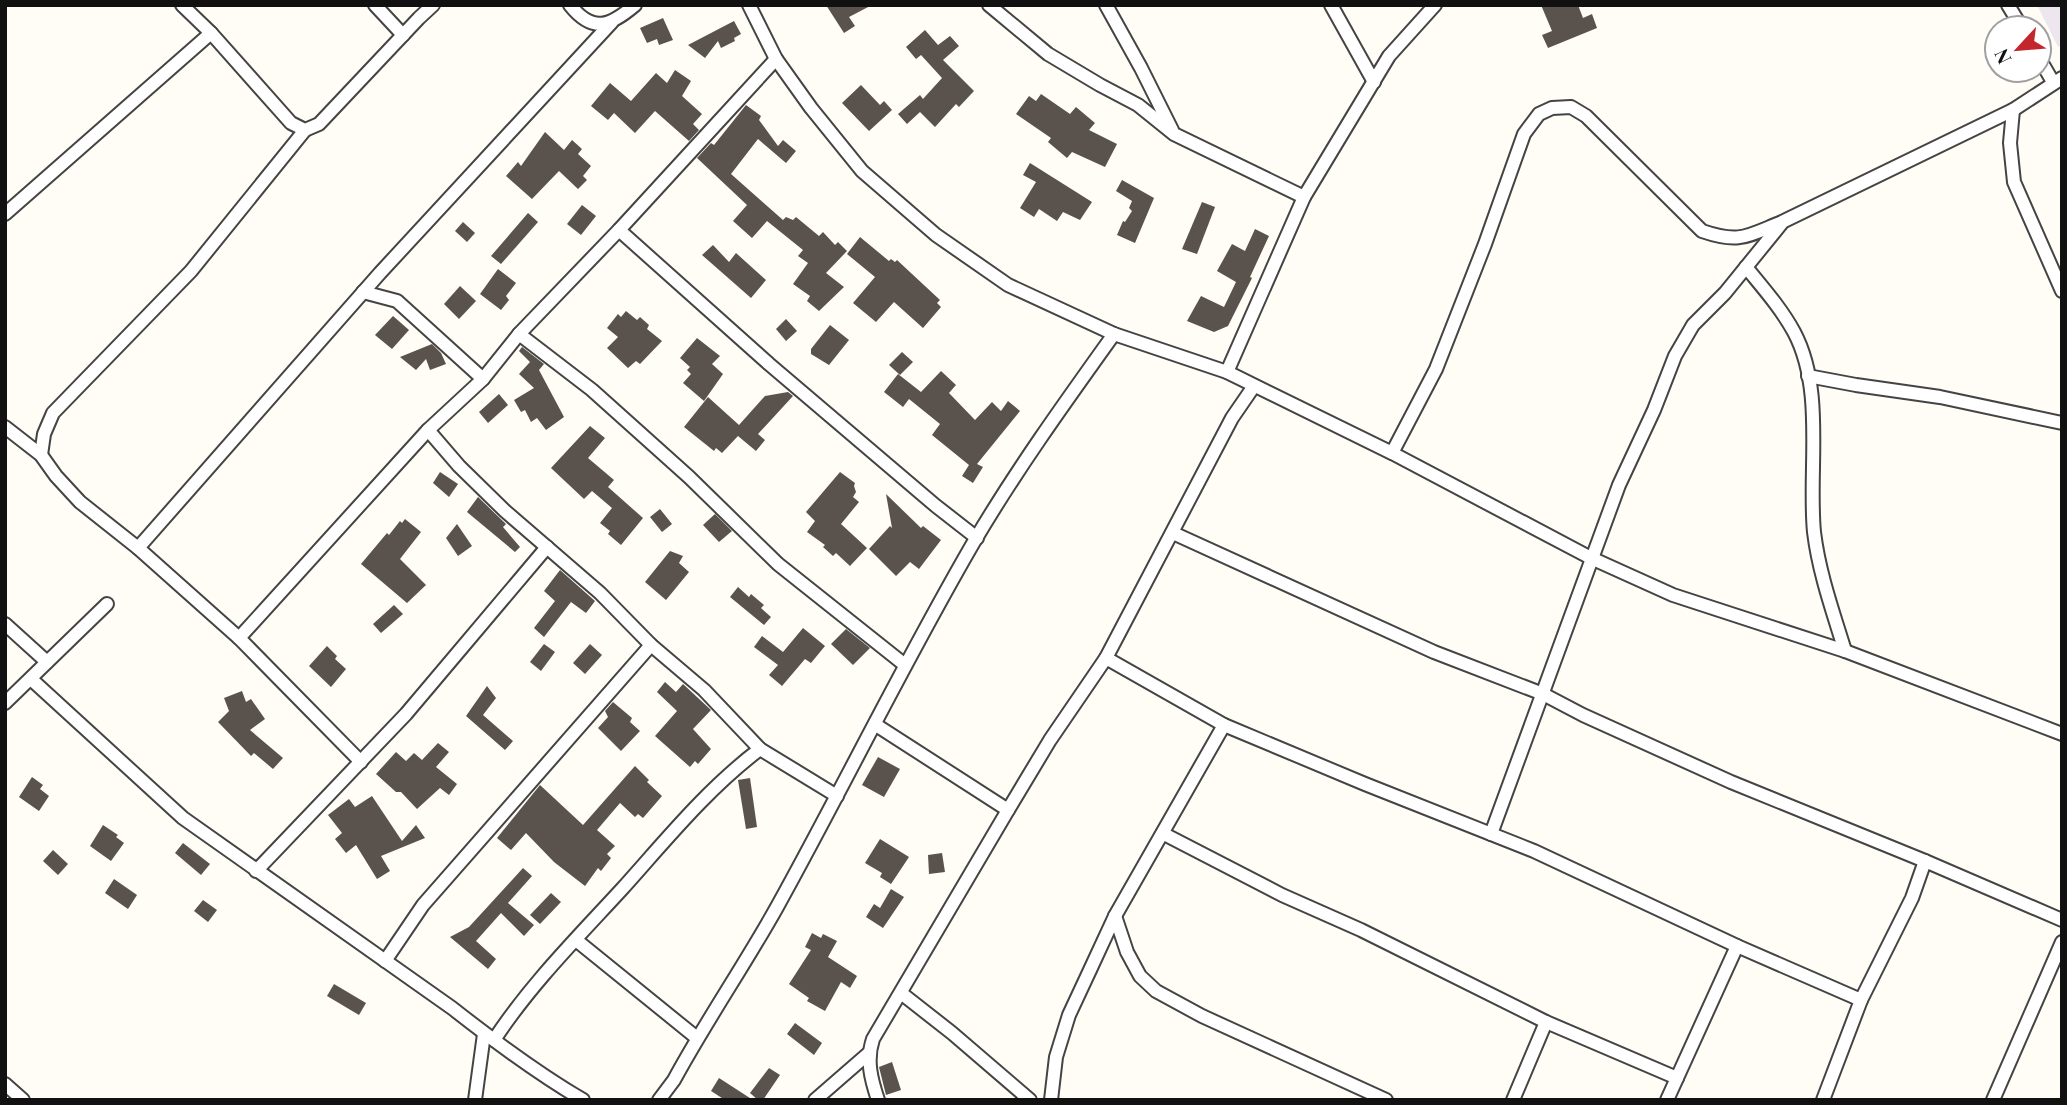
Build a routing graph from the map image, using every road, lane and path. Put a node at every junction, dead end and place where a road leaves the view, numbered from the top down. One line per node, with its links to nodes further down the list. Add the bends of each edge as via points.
1 (182, 5): 12 (street)
2 (375, 5): 13 (street)
3 (433, 5): 13 (street)
4 (570, 5): 11 (street, via 597,26)
5 (635, 5): 11 (street)
6 (749, 5): 14 (street)
7 (989, 5): 19 (street, via 1048,54 1138,104)
8 (1106, 5): 19 (street)
9 (1331, 5): 16 (street)
10 (1435, 5): 16 (street, via 1389,55)
11 (612, 22): 26 (street)
12 (211, 33): 18 (street, via 292,123); 21 (street)
13 (403, 35): 18 (street, via 320,124)
14 (776, 59): 23 (street); 28 (street, via 862,171 936,235 1008,285)
15 (2057, 80): 17 (street)
16 (1374, 82): 20 (street)
17 (2013, 110): 22 (street); 25 (street, via 2014,182)
18 (305, 130): 37 (street, via 191,271 53,413)
19 (1174, 134): 20 (street)
20 (1304, 197): 29 (street)
21 (8, 208)
22 (1782, 222): 24 (street); 36 (street, via 1727,240 1702,231 1586,116 1572,107 1539,114 1524,134 1436,369)
23 (619, 230): 27 (street); 39 (street)
24 (1746, 267): 30 (street, via 1776,302 1795,334); 42 (street, via 1693,325 1675,356)
25 (2062, 291)
26 (363, 292): 31 (street, via 397,301); 41 (street)
27 (519, 334): 31 (street); 50 (street, via 592,390 690,477 778,564)
28 (1114, 334): 29 (street); 39 (street)
29 (1227, 372): 32 (street)
30 (1808, 376): 33 (street); 47 (street, via 1814,531)
31 (483, 379): 35 (street)
32 (1254, 386): 36 (street); 38 (street, via 1232,418)
33 (2062, 423)
34 (5, 427): 37 (street)
35 (428, 430): 40 (street, via 477,484); 45 (street)
36 (1392, 453): 42 (street)
37 (41, 455): 41 (street, via 80,502)
38 (1173, 533): 48 (street); 52 (street, via 1434,652)
39 (976, 538): 50 (street)
40 (547, 547): 46 (street); 58 (street)
41 (138, 548): 45 (street)
42 (1591, 558): 47 (street, via 1673,596); 52 (street)
43 (107, 604): 49 (street)
44 (5, 624): 49 (street)
45 (239, 638): 58 (street)
46 (651, 645): 57 (street, via 704,690); 70 (street, via 423,905)
47 (1845, 651): 56 (street)
48 (1106, 658): 55 (street); 60 (street)
49 (47, 662): 51 (street)
50 (905, 665): 54 (street)
51 (31, 678): 53 (street); 64 (street, via 183,818)
52 (1543, 694): 62 (street); 63 (street, via 1731,782)
53 (5, 703)
54 (876, 725): 59 (street); 60 (street)
55 (1224, 725): 61 (street); 62 (street)
56 (2062, 734)
57 (760, 749): 59 (street); 67 (street, via 709,792)
58 (361, 762): 64 (street)
59 (837, 796): 75 (street)
60 (1008, 810): 71 (street)
61 (1164, 834): 65 (street); 73 (street)
62 (1491, 834): 69 (street)
63 (1925, 860): 66 (street); 72 (street, via 1912,898)
64 (256, 872): 70 (street)
65 (1115, 916): 79 (street, via 1126,952 1140,976 1156,991); 87 (street, via 1069,1015 1056,1057)
66 (2062, 920)
67 (576, 940): 74 (street); 75 (street)
68 (2062, 942): 92 (street)
69 (1737, 946): 72 (street); 77 (street)
70 (384, 961): 74 (street)
71 (901, 993): 76 (street); 86 (street)
72 (1861, 1000): 91 (street)
73 (1546, 1022): 77 (street); 89 (street)
74 (489, 1037): 81 (street); 82 (street)
75 (697, 1038): 83 (street)
76 (869, 1053): 84 (street); 85 (street)
77 (1677, 1078): 90 (street)
78 (5, 1084): 80 (street)
79 (1356, 1094): 88 (street)
80 (23, 1100)
81 (475, 1100)
82 (583, 1100)
83 (659, 1100)
84 (815, 1100)
85 (878, 1100)
86 (1030, 1100)
87 (1051, 1100)
88 (1386, 1100)
89 (1513, 1100)
90 (1667, 1100)
91 (1823, 1100)
92 (1993, 1100)

